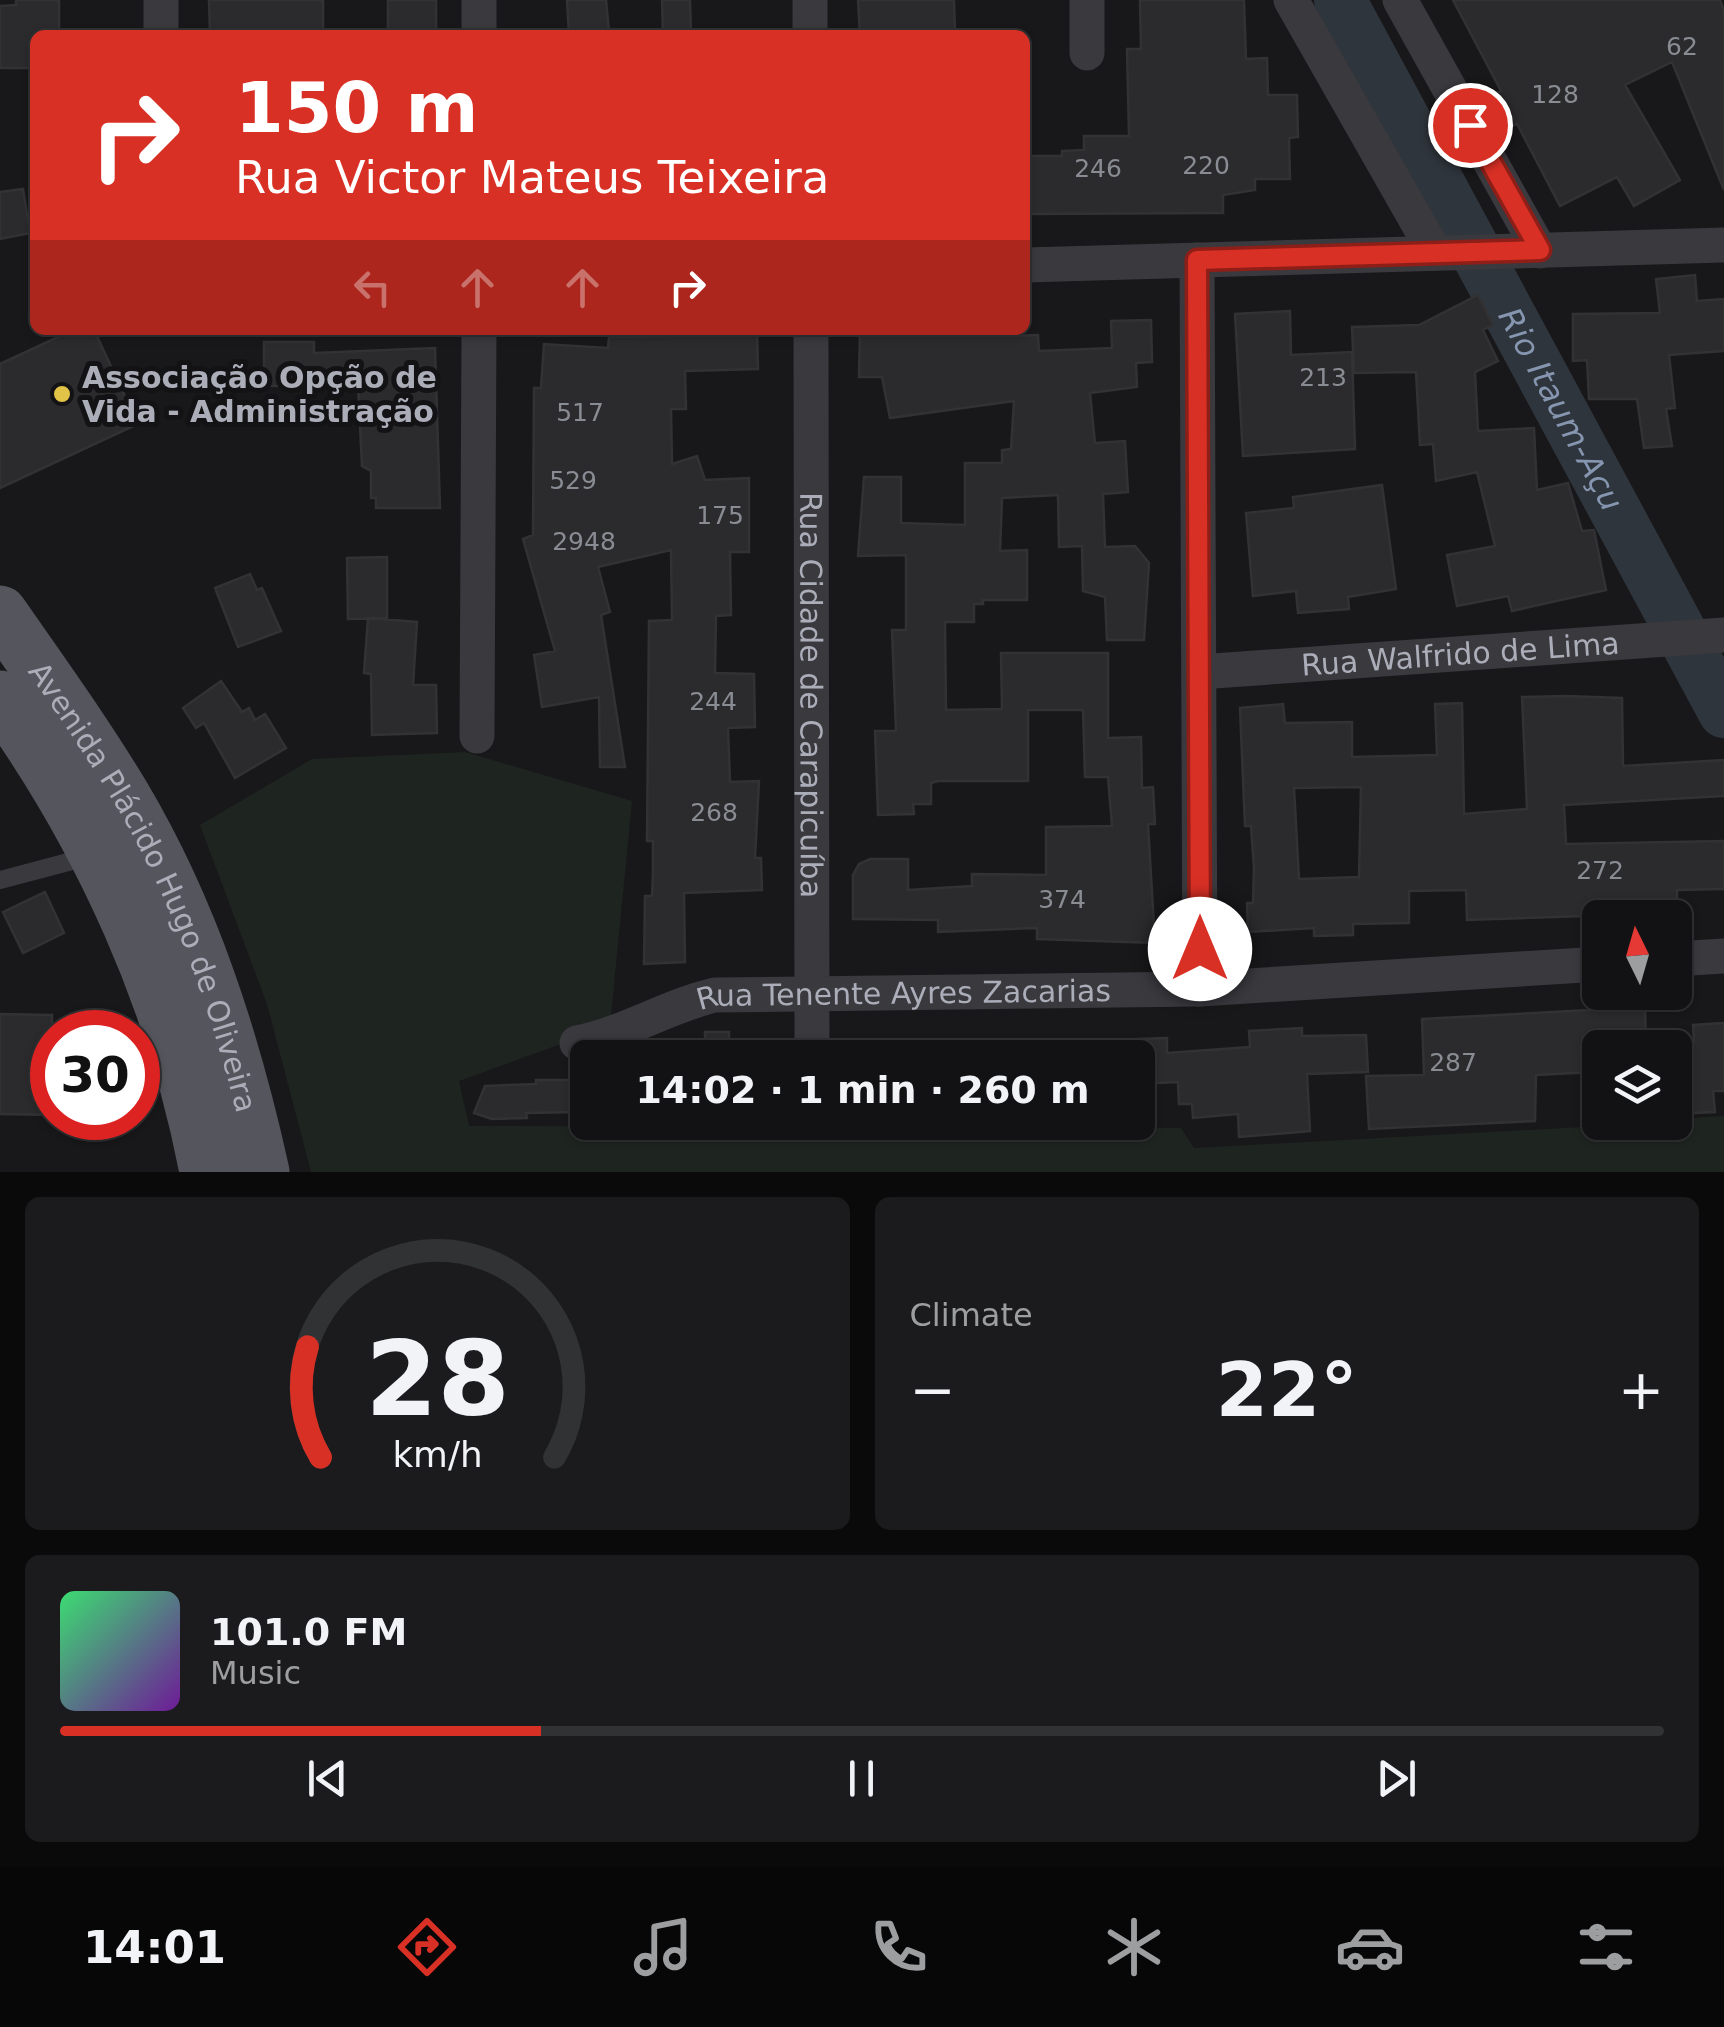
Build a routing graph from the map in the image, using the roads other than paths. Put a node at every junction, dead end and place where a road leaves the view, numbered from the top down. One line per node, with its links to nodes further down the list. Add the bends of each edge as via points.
1 (161, 0): 7 (street)
2 (479, 0): 8 (street)
3 (810, 0): 9 (street)
4 (1087, 0): 10 (street)
5 (1291, 0): 13 (street)
6 (1400, 0): 12 (street)
7 (161, 30)
8 (479, 30)
9 (810, 30)
10 (1086, 53)
11 (1724, 245): 12 (street)
12 (1540, 250): 13 (street)
13 (1446, 253): 14 (street)
14 (1197, 260): 15 (street); 20 (street)
15 (1030, 264)
16 (479, 335): 22 (street)
17 (811, 335): 29 (street, Rua Cidade de Carapicuíba)
18 (0, 614): 33 (main road, Avenida Plácido Hugo de Oliveira, via 80,728 158,863 226,1030)
19 (1718, 635): 20 (street, Rua Walfrido de Lima)
20 (1199, 672): 28 (street)
21 (0, 698): 23 (main road, Avenida Plácido Hugo de Oliveira)
22 (478, 736)
23 (98, 854): 24 (lane); 32 (main road, Avenida Plácido Hugo de Oliveira, via 156,995)
24 (0, 880)
25 (1724, 956): 26 (street)
26 (1692, 959)
27 (1582, 965): 28 (street, Rua Tenente Ayres Zacarias)
28 (1200, 988): 29 (street, Rua Tenente Ayres Zacarias)
29 (812, 994): 30 (street, Rua Tenente Ayres Zacarias, via 715,995); 31 (street, Rua Cidade de Carapicuíba)
30 (593, 1040)
31 (812, 1040)
32 (207, 1172)
33 (262, 1172)

